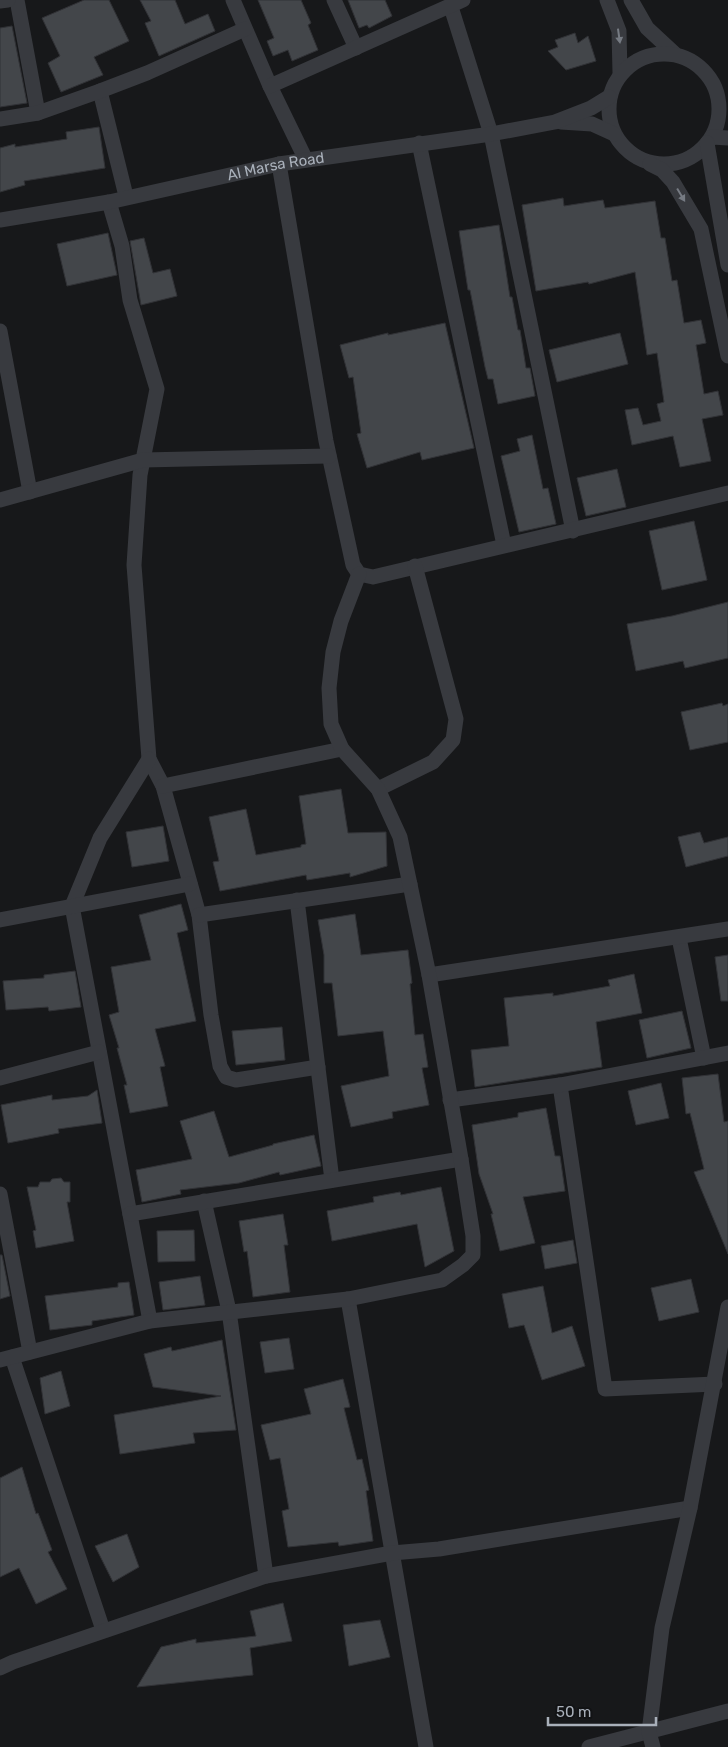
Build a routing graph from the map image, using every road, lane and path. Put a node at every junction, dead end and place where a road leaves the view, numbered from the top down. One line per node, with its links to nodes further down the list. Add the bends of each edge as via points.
1 (8, 0): 7 (street)
2 (17, 0): 17 (street)
3 (233, 0): 9 (street)
4 (334, 0): 10 (street)
5 (607, 0): 12 (street, one-way to 12, via 619,31)
6 (631, 0): 11 (street, via 647,28)
7 (0, 2)
8 (457, 3): 10 (street); 20 (street)
9 (245, 29): 13 (street); 14 (street)
10 (356, 48): 13 (street)
11 (675, 54): 12 (street, via 655,54 636,60); 16 (street, via 702,69)
12 (620, 73): 15 (street)
13 (270, 86): 25 (street)
14 (100, 91): 17 (street); 28 (street)
15 (610, 97): 19 (street, Al Marsa Road); 21 (street, via 609,122)
16 (723, 99): 23 (street)
17 (38, 113): 18 (street)
18 (0, 119)
19 (555, 122): 20 (street, Al Marsa Road); 21 (street, Al Marsa Road, via 592,124)
20 (491, 134): 24 (street, Al Marsa Road); 39 (street)
21 (614, 134): 26 (street, via 630,153)
22 (728, 138): 23 (street)
23 (710, 140): 26 (street, via 690,158 669,164); 31 (street)
24 (419, 142): 25 (street, Al Marsa Road); 40 (street)
25 (306, 160): 27 (street, Al Marsa Road)
26 (647, 162): 33 (street, one-way to 33, via 662,170 673,182 701,229)
27 (279, 164): 28 (street, Al Marsa Road); 34 (street)
28 (126, 196): 29 (street, Al Marsa Road)
29 (109, 202): 30 (street, Al Marsa Road); 35 (street, via 122,246 130,300 157,389)
30 (0, 220)
31 (728, 266)
32 (0, 331): 36 (street)
33 (728, 356)
34 (329, 456): 35 (street); 42 (street, via 353,565)
35 (143, 460): 36 (street); 44 (street, via 134,565)
36 (30, 492): 38 (street)
37 (728, 493): 39 (street)
38 (0, 500)
39 (573, 531): 40 (street)
40 (504, 545): 41 (street)
41 (415, 566): 42 (street, via 373,577); 46 (street, via 456,719 453,740 433,762)
42 (360, 574): 43 (street, via 341,621 329,688 331,724)
43 (342, 749): 45 (street); 46 (street)
44 (150, 759): 45 (street); 50 (street, via 100,838)
45 (163, 786): 47 (street)
46 (378, 789): 48 (street, via 400,837)
47 (190, 884): 50 (street); 51 (street)
48 (410, 884): 49 (street); 55 (street)
49 (297, 900): 51 (street); 59 (street)
50 (72, 906): 52 (street); 56 (street)
51 (199, 915): 59 (street, via 211,1015 220,1066 226,1077 236,1080)
52 (0, 920)
53 (728, 929): 54 (street)
54 (679, 938): 55 (street); 58 (street)
55 (429, 975): 62 (street)
56 (99, 1052): 60 (street); 67 (street)
57 (728, 1053): 58 (street)
58 (704, 1058): 61 (street)
59 (318, 1067): 64 (street)
60 (0, 1078)
61 (560, 1085): 62 (street); 74 (street, via 605,1389)
62 (450, 1100): 63 (street)
63 (461, 1159): 64 (street); 68 (street, via 473,1254 464,1265 442,1280)
64 (332, 1180): 66 (street)
65 (0, 1194): 72 (street)
66 (204, 1201): 67 (street); 70 (street)
67 (130, 1214): 71 (street)
68 (348, 1299): 70 (street); 76 (street)
69 (728, 1307): 74 (street)
70 (229, 1311): 71 (street); 77 (street)
71 (150, 1321): 72 (street)
72 (30, 1352): 73 (street)
73 (6, 1359): 78 (street)
74 (715, 1384): 75 (street)
75 (690, 1508): 76 (street, via 439,1549); 81 (street, via 662,1628)
76 (392, 1553): 77 (street); 82 (street)
77 (266, 1576): 78 (street)
78 (103, 1630): 79 (street)
79 (0, 1668)
80 (728, 1711): 81 (street)
81 (649, 1732): 83 (street); 84 (street)
82 (426, 1747)
83 (589, 1747)
84 (653, 1747)

